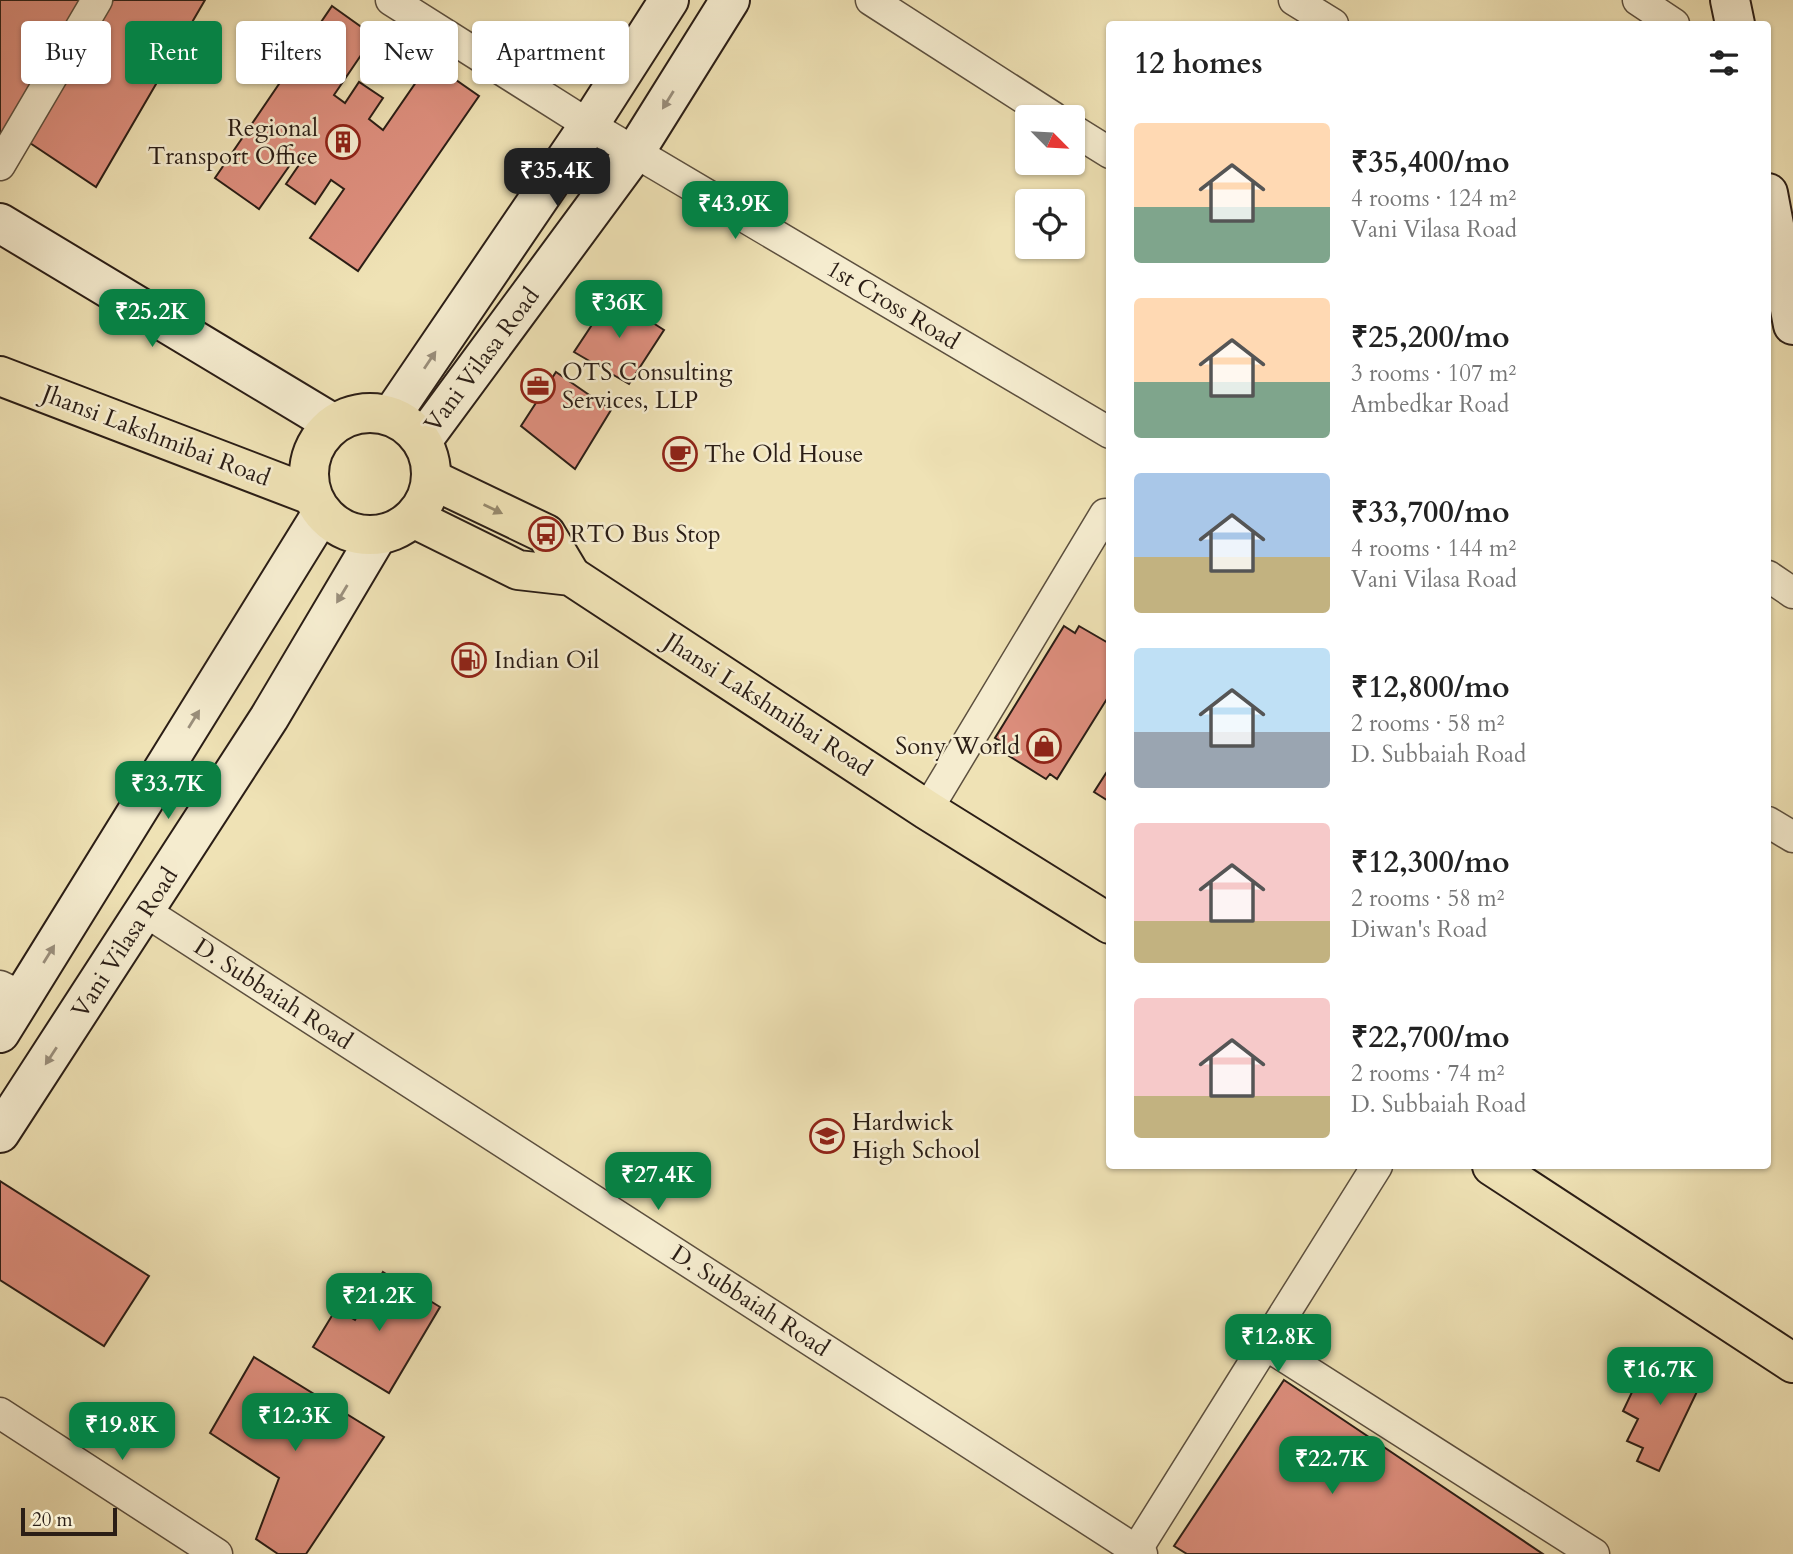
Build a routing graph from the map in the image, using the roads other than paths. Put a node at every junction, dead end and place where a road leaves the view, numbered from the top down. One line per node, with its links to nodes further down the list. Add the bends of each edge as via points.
1 (97, 0): 17 (street)
2 (391, 0): 13 (street, 1st Cross Road)
3 (669, 0): 13 (main road, Vani Vilasa Road)
4 (730, 0): 16 (main road, Vani Vilasa Road, one-way to 16)
5 (871, 0): 12 (street)
6 (1294, 0): 9 (street)
7 (1638, 0): 10 (street)
8 (1730, 0): 11 (main road)
9 (1328, 21)
10 (1670, 21)
11 (1734, 21)
12 (1035, 105)
13 (589, 125): 16 (street, 1st Cross Road); 22 (main road, Vani Vilasa Road, one-way to 13)
14 (1085, 137): 15 (street)
15 (1106, 151)
16 (635, 152): 24 (street, 1st Cross Road); 25 (main road, Vani Vilasa Road)
17 (0, 165)
18 (1771, 215): 20 (main road)
19 (0, 223): 23 (main road)
20 (1784, 312)
21 (0, 376): 27 (main road, Jhansi Lakshmibai Road)
22 (391, 416): 23 (main road, via 371,412); 25 (main road, via 409,426)
23 (334, 424): 27 (main road, via 319,438 310,456 308,476)
24 (1106, 431)
25 (422, 441): 26 (main road)
26 (431, 479): 29 (main road); 31 (main road, one-way to 31, via 546,534)
27 (316, 504): 30 (main road, via 337,527); 39 (main road, one-way to 27)
28 (1105, 514): 34 (street)
29 (413, 518): 30 (main road); 31 (main road, Jhansi Lakshmibai Road, via 518,570)
30 (377, 536): 37 (main road, Vani Vilasa Road, one-way to 37)
31 (571, 576): 34 (main road, Jhansi Lakshmibai Road)
32 (1771, 578): 33 (street)
33 (1793, 593)
34 (927, 810): 38 (main road, Jhansi Lakshmibai Road)
35 (1771, 824): 36 (street)
36 (1793, 837)
37 (146, 912): 41 (main road, Vani Vilasa Road, one-way to 41); 47 (street, D. Subbaiah Road)
38 (1106, 922)
39 (11, 991): 40 (main road)
40 (0, 1033)
41 (0, 1133)
42 (1375, 1169): 44 (street)
43 (1497, 1169): 45 (main road)
44 (1266, 1345): 47 (street); 49 (street)
45 (1793, 1363)
46 (0, 1413): 48 (street)
47 (1138, 1553)
48 (217, 1554)
49 (1594, 1554)

